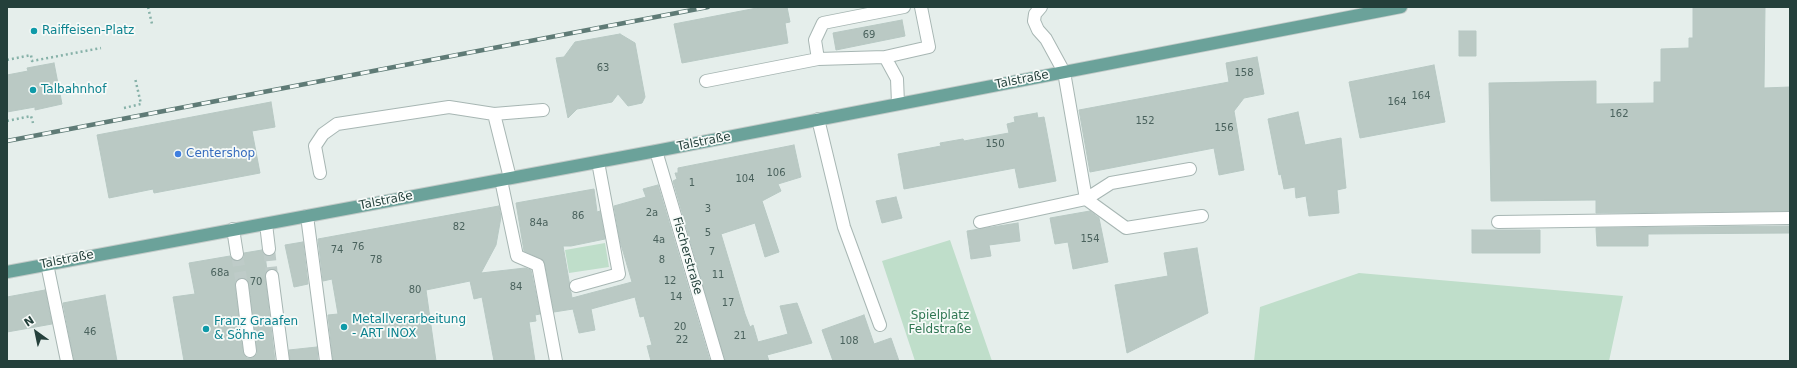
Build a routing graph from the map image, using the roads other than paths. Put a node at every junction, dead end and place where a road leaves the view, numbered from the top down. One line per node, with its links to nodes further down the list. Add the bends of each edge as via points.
1 (904, 7): 6 (street, via 823,23 815,40)
2 (921, 7): 5 (street, via 929,47)
3 (1401, 7): 7 (main road, Talstraße)
4 (1037, 9): 7 (street, via 1034,21)
5 (885, 57): 6 (street); 9 (street, via 896,79)
6 (818, 59): 8 (street)
7 (1064, 72): 9 (main road, Talstraße); 18 (street)
8 (706, 81)
9 (898, 104): 12 (main road, Talstraße)
10 (543, 110): 11 (street)
11 (494, 114): 16 (street, via 449,107 337,124 323,134 315,146); 17 (street)
12 (818, 119): 13 (main road, Talstraße); 33 (street, via 844,227)
13 (656, 151): 14 (main road, Talstraße); 39 (street, Fischerstraße)
14 (598, 162): 17 (main road, Talstraße); 32 (street, via 619,274)
15 (1190, 169): 18 (street, via 1111,183)
16 (320, 173)
17 (506, 179): 19 (main road, Talstraße); 38 (street, via 517,256 538,265)
18 (1086, 199): 20 (street, via 1126,228); 22 (street)
19 (307, 216): 24 (main road, Talstraße); 37 (street)
20 (1202, 216)
21 (1790, 218): 23 (street)
22 (980, 222)
23 (1498, 222)
24 (266, 224): 25 (main road, Talstraße); 26 (street)
25 (233, 229): 27 (street); 28 (main road, Talstraße)
26 (269, 249)
27 (237, 254)
28 (47, 264): 29 (main road, Talstraße); 35 (street)
29 (7, 272)
30 (272, 276): 36 (street)
31 (242, 285): 34 (street)
32 (576, 286)
33 (880, 325)
34 (250, 351)
35 (66, 361)
36 (283, 361)
37 (326, 361)
38 (556, 361)
39 (718, 361)

